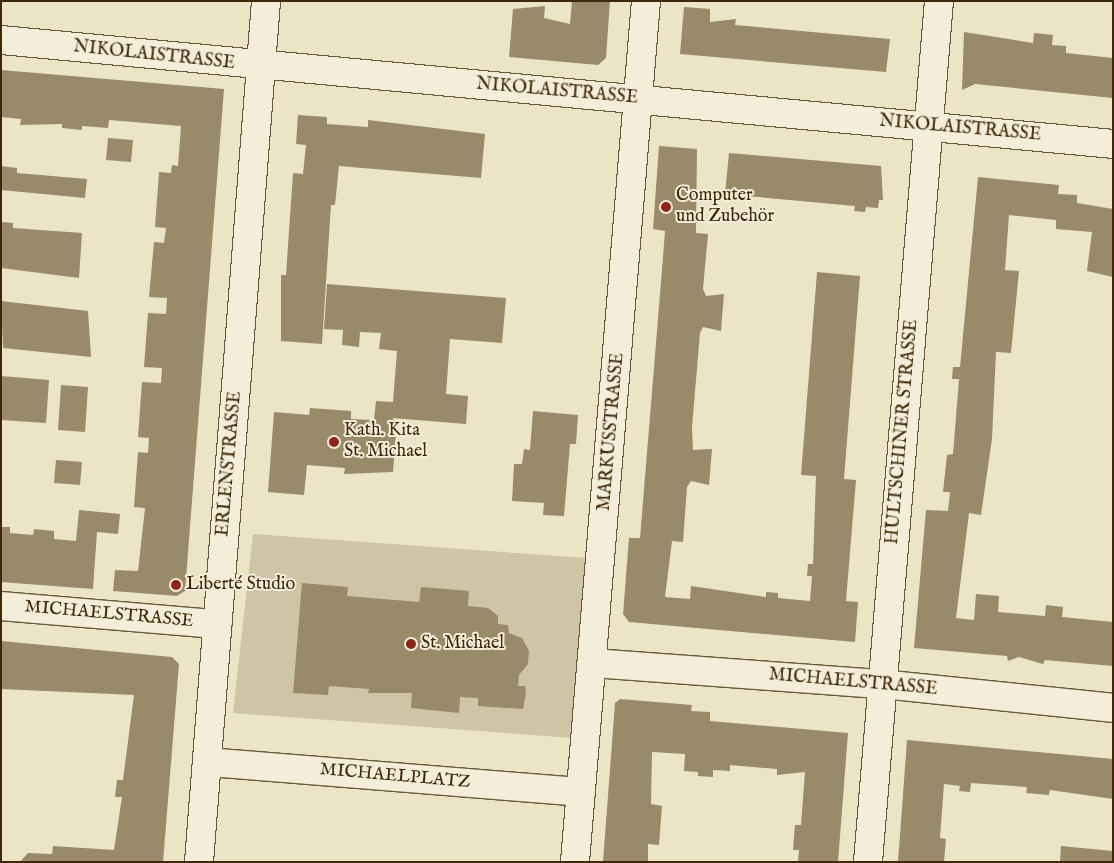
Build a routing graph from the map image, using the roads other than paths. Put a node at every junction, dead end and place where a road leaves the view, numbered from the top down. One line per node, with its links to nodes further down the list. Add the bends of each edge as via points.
1 (266, 1): 5 (street, ERLENSTRASSE)
2 (646, 1): 6 (street, MARKUSSTRASSE)
3 (939, 1): 7 (street, HULTSCHINER STRASSE)
4 (1, 40): 5 (street, NIKOLAISTRASSE)
5 (262, 67): 6 (street, NIKOLAISTRASSE); 10 (street, ERLENSTRASSE)
6 (639, 99): 7 (street, NIKOLAISTRASSE); 11 (street, MARKUSSTRASSE)
7 (929, 126): 8 (street, NIKOLAISTRASSE); 12 (street, HULTSCHINER STRASSE)
8 (1113, 144)
9 (1, 606): 10 (street, MICHAELSTRASSE)
10 (216, 624): 14 (street, ERLENSTRASSE)
11 (593, 662): 12 (street, MICHAELSTRASSE); 15 (street, MARKUSSTRASSE)
12 (882, 684): 13 (street, MICHAELSTRASSE); 18 (street, HULTSCHINER STRASSE)
13 (1113, 708)
14 (208, 762): 15 (street, MICHAELPLATZ); 16 (street, ERLENSTRASSE)
15 (581, 792): 17 (street, MARKUSSTRASSE)
16 (199, 862)
17 (575, 862)
18 (868, 862)

